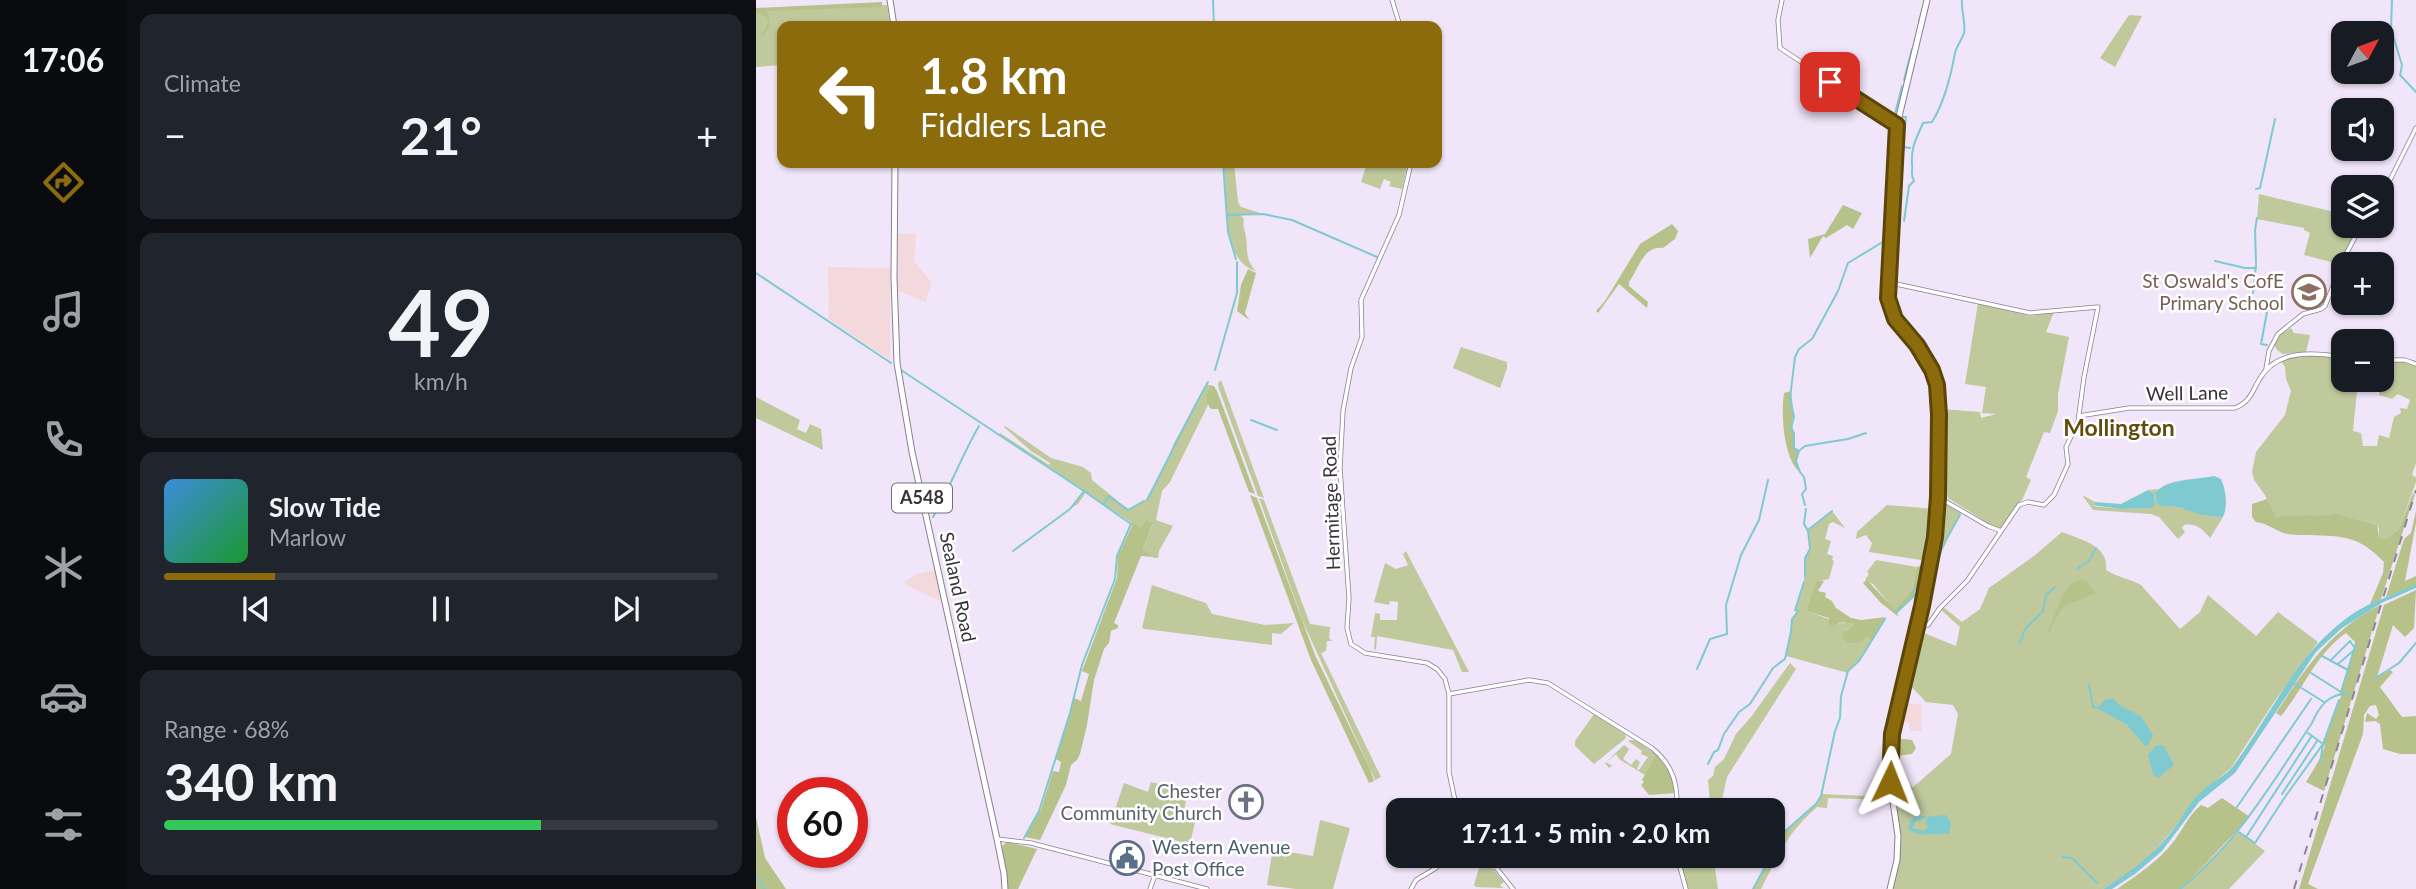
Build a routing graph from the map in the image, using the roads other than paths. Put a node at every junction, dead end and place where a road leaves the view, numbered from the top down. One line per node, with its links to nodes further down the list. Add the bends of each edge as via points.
1 (890, 0): 5 (main road)
2 (1392, 0): 6 (street)
3 (1782, 0): 7 (street, via 1780,48)
4 (1927, 0): 7 (main road)
5 (893, 21)
6 (1398, 21)
7 (1897, 125): 13 (main road)
8 (2416, 128): 11 (street)
9 (895, 168): 29 (main road, Sealand Road / A548, via 894,313 901,390)
10 (1410, 168): 26 (street, Hermitage Road, via 1399,215 1361,300 1362,337 1343,411 1340,468 1347,628 1351,643 1365,653 1432,665 1445,679)
11 (2392, 175)
12 (2355, 238): 15 (street, via 2325,306 2303,314 2277,334)
13 (1887, 282): 20 (street, via 2030,313 2098,307); 21 (main road, via 1895,319 1924,356 1937,385)
14 (2331, 354): 17 (street, via 2292,355)
15 (2267, 359): 17 (street); 19 (street)
16 (2394, 360): 18 (street)
17 (2275, 363): 19 (street, Well Lane)
18 (2416, 364)
19 (2265, 371): 20 (street, Well Lane, via 2248,400 2235,408 2129,408)
20 (2079, 416): 23 (street, via 2066,447 2068,464 2052,499 2044,505 2022,503)
21 (1938, 497): 22 (street); 25 (main road, via 1931,563)
22 (1988, 526): 23 (street); 24 (street)
23 (2001, 531): 24 (street)
24 (1993, 542): 25 (street, via 1967,581 1928,625)
25 (1916, 627): 40 (main road, via 1892,734 1890,781 1898,836)
26 (1449, 694): 27 (street, via 1449,772); 28 (street, via 1529,680 1548,683 1658,753 1670,768)
27 (1454, 798)
28 (1677, 798)
29 (997, 839): 33 (street, via 1031,843); 34 (main road, Sealand Road / A548)
30 (1434, 868): 37 (street)
31 (1496, 868): 38 (street)
32 (1681, 868): 39 (street)
33 (1155, 875): 35 (street); 36 (street)
34 (1005, 889)
35 (1150, 889)
36 (1207, 889)
37 (1410, 889)
38 (1513, 889)
39 (1686, 889)
40 (1891, 889)

